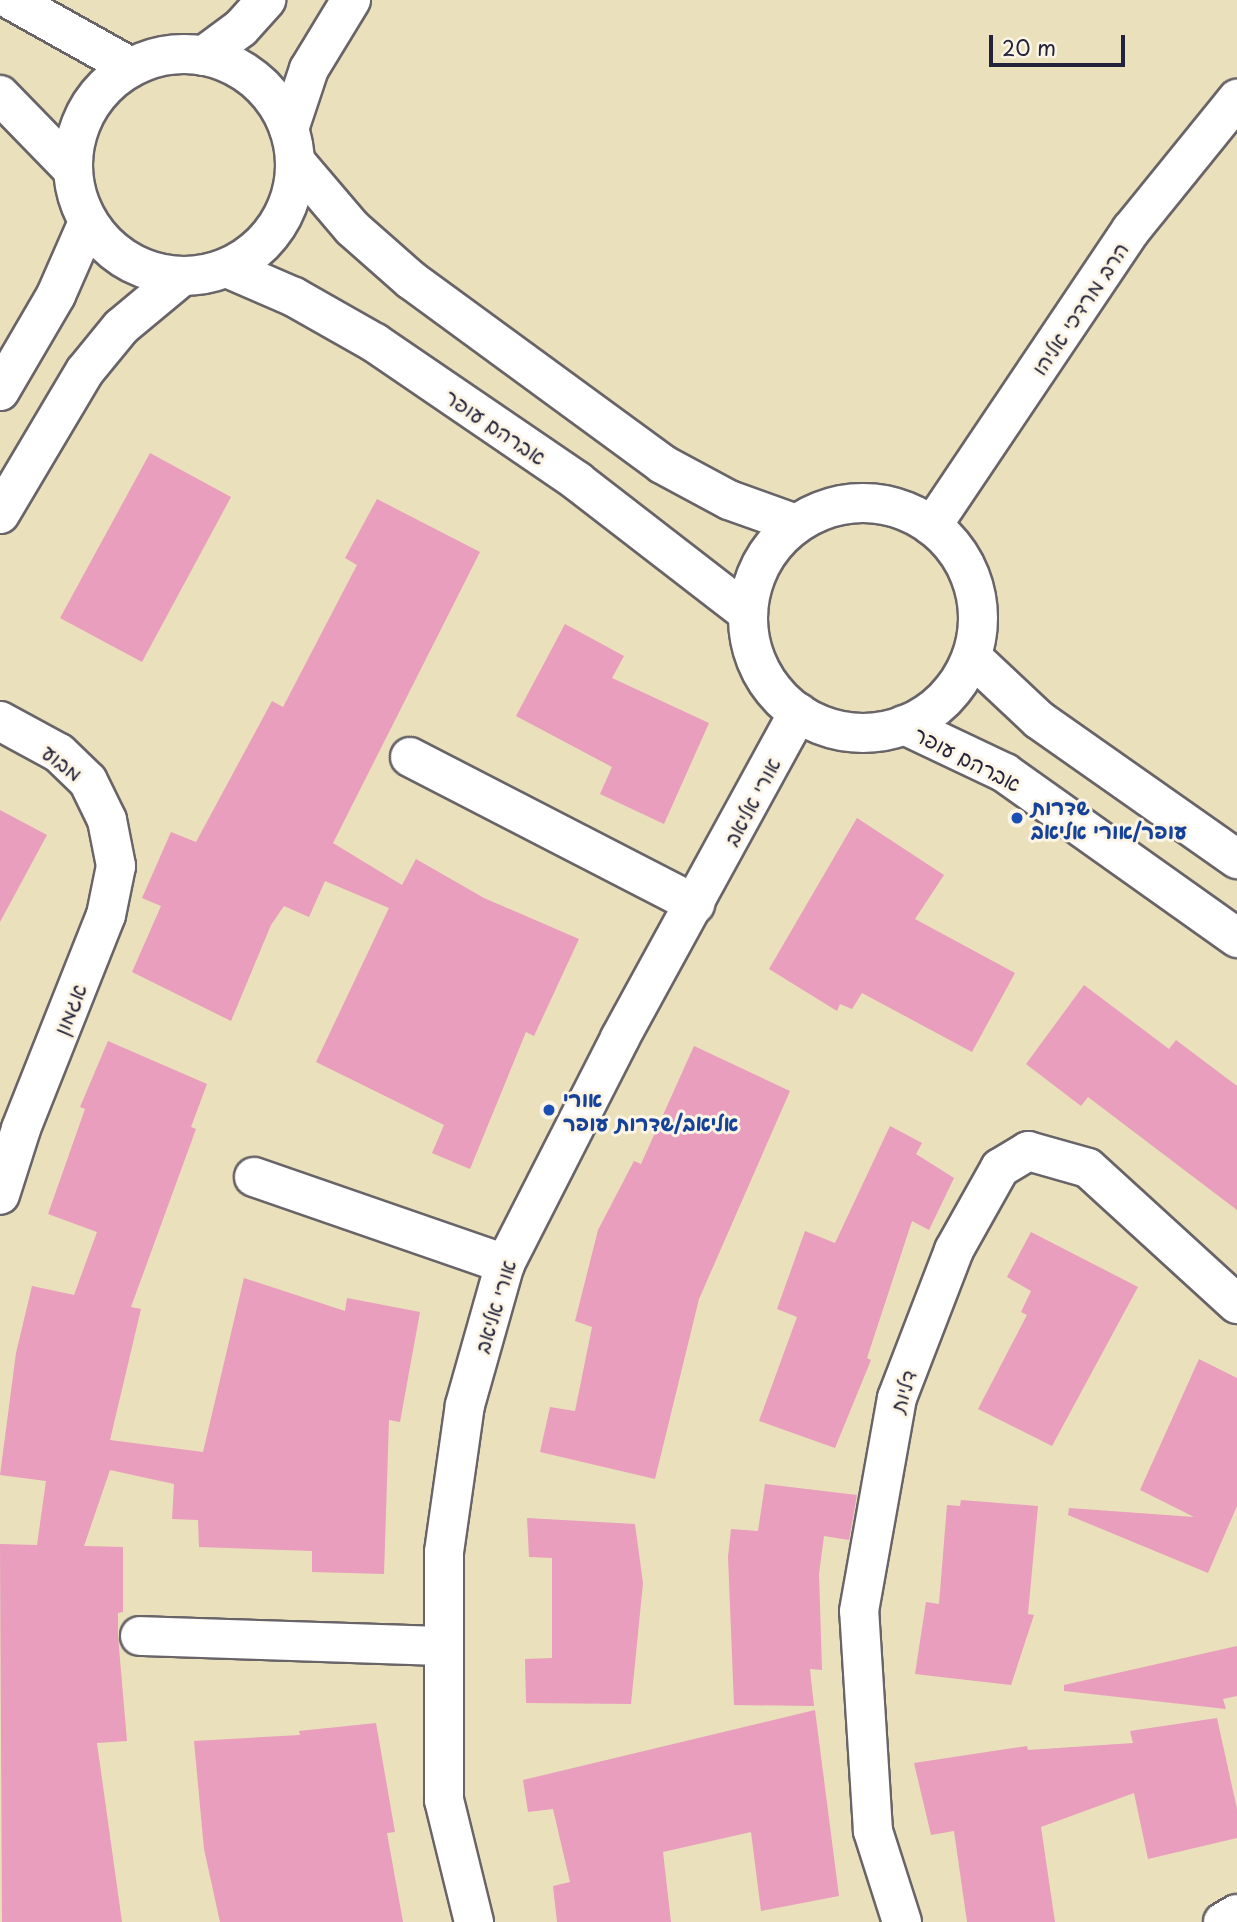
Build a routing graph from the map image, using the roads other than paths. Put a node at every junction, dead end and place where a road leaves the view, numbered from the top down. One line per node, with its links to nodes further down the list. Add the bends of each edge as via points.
1 (10, 0): 5 (street)
2 (266, 0): 4 (street, via 241,29)
3 (351, 0): 8 (street, via 309,68)
4 (203, 56): 5 (street, via 178,54); 8 (street, via 254,79 274,100)
5 (131, 67): 9 (street, via 95,97 84,115 74,142)
6 (0, 95): 9 (street)
7 (1237, 99): 16 (street, הרב מרדכי אליהו, via 1131,230)
8 (292, 145): 11 (street, via 292,193 282,218 248,257); 15 (street, via 352,228 411,280 662,464 729,500)
9 (72, 169): 10 (street, via 76,197)
10 (88, 222): 12 (street, via 111,250 144,270); 13 (street, via 56,295)
11 (227, 268): 12 (street); 17 (street, אברהם עופר, via 294,297 375,343 577,481)
12 (181, 277): 14 (street, via 121,327 85,371)
13 (0, 391)
14 (0, 514)
15 (796, 524): 16 (street, via 822,510 869,503 907,512); 17 (street, via 761,562)
16 (932, 526): 18 (street, via 953,547 974,590 978,629)
17 (748, 613): 19 (street, via 750,641 760,669 776,693)
18 (972, 657): 21 (street, via 945,699); 24 (street, via 1039,720)
19 (799, 713): 21 (street, via 849,732); 25 (street, אורי אליאב)
20 (0, 722): 23 (street, מבוע, via 59,753 88,781)
21 (904, 725): 26 (street, אברהם עופר, via 1005,773)
22 (410, 757): 25 (street)
23 (107, 820): 28 (street, אגמון, via 116,866 106,915 21,1129)
24 (1237, 859)
25 (695, 904): 29 (street, אורי אליאב)
26 (1237, 938)
27 (254, 1177): 29 (street)
28 (0, 1195)
29 (505, 1264): 32 (street, אורי אליאב, via 465,1405 443,1552)
30 (1237, 1304): 35 (street, דליות, via 1088,1168 1028,1151 1000,1168 954,1250 897,1398 859,1611 873,1831)
31 (140, 1636): 32 (street)
32 (444, 1646): 34 (street, אורי אליאב, via 444,1800)
33 (1237, 1914): 36 (street)
34 (474, 1922)
35 (902, 1922)
36 (1223, 1922)

